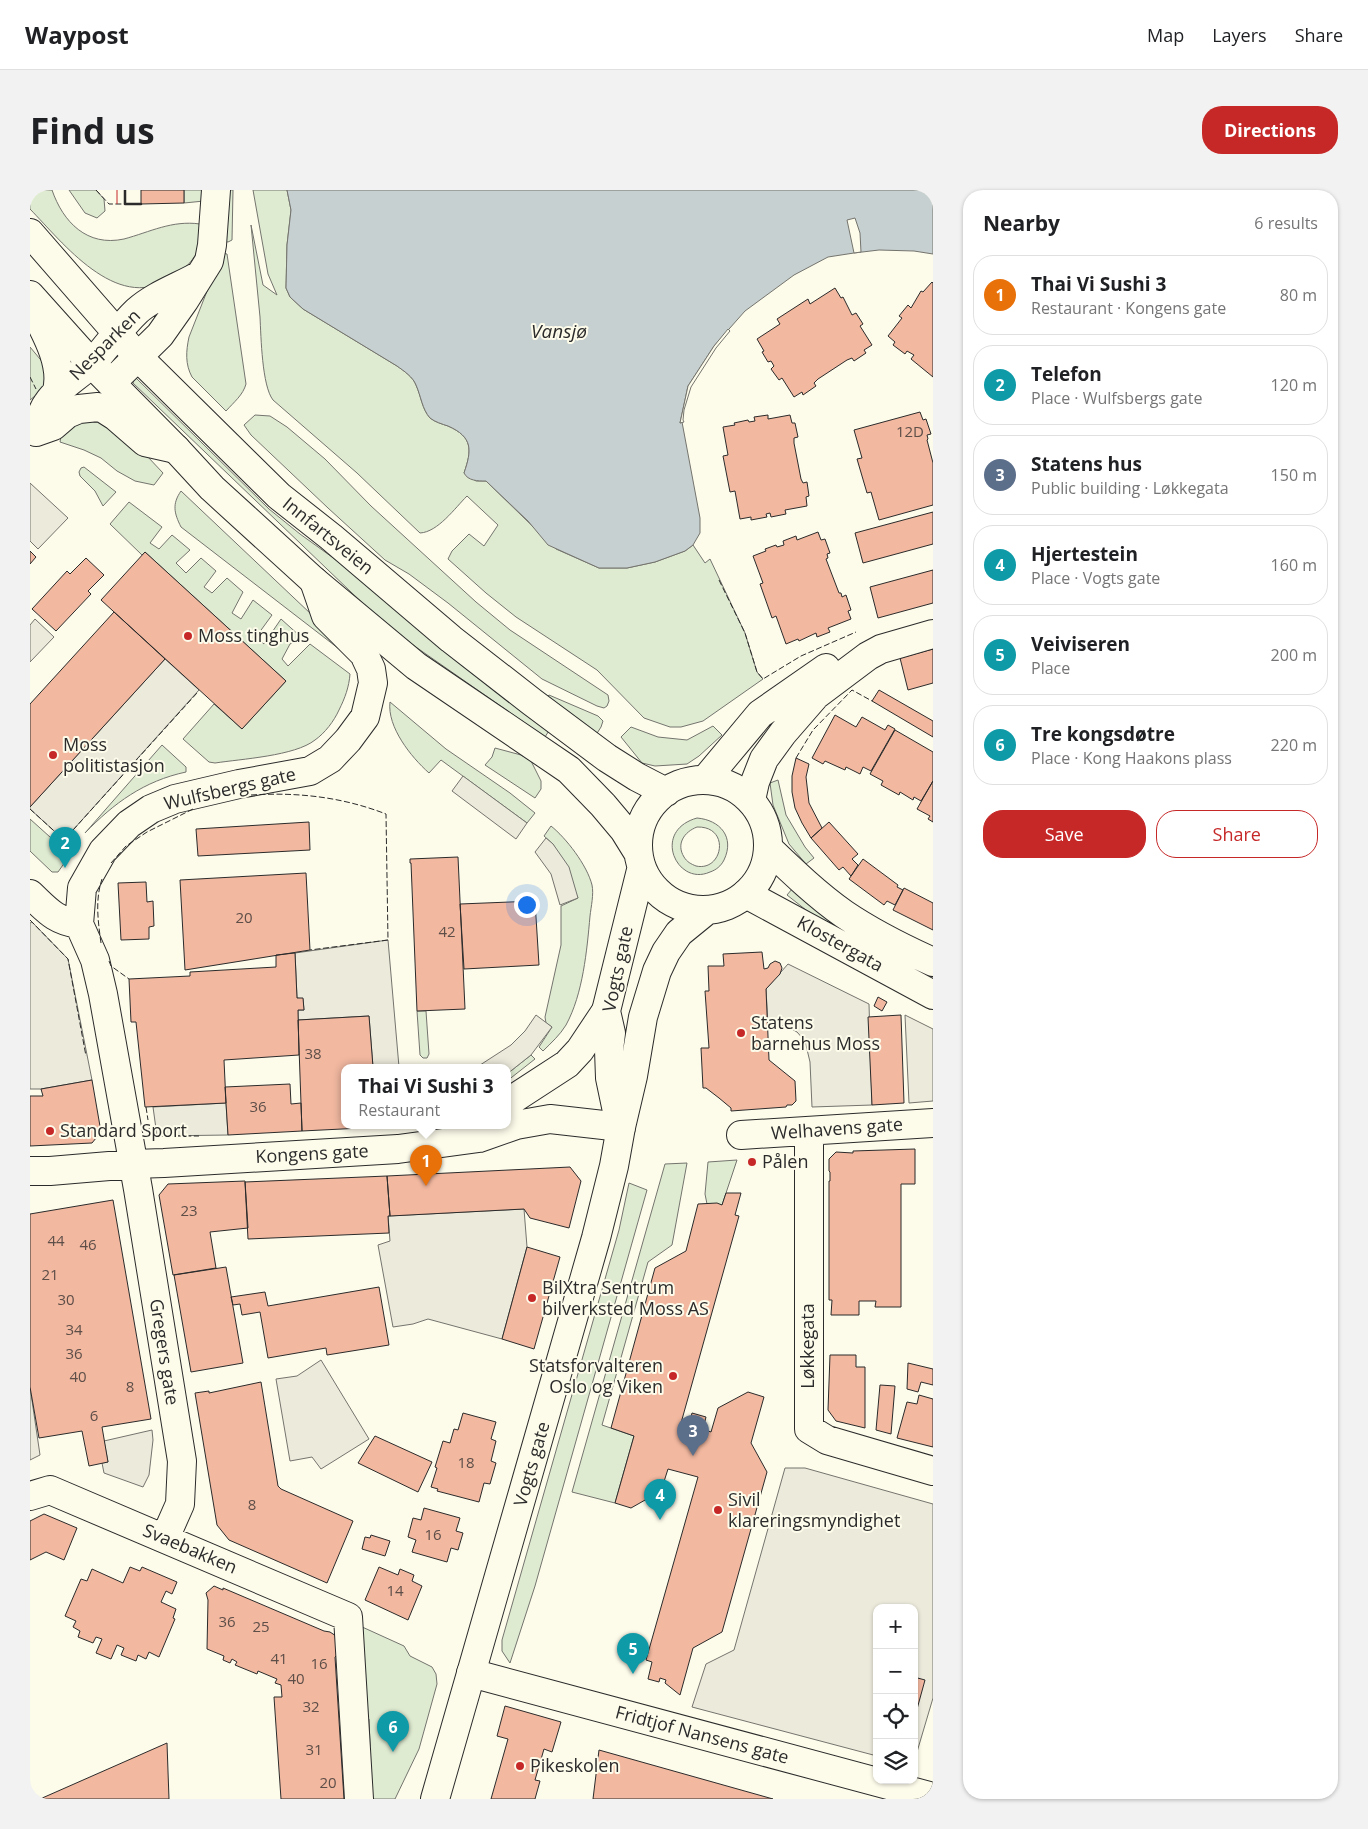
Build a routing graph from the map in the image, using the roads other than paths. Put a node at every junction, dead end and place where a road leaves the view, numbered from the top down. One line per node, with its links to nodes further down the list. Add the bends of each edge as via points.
1 (216, 190): 3 (main road, Nesparken, via 209,261)
2 (30, 233): 6 (main road, Innfartsveien)
3 (200, 275): 6 (main road, Nesparken, via 139,310); 7 (main road, Nesparken, via 160,335)
4 (30, 295): 8 (main road)
5 (30, 303): 10 (main road, via 56,358 59,370)
6 (116, 333): 7 (main road, Innfartsveien); 8 (main road, Nesparken)
7 (138, 357): 9 (main road, Nesparken); 17 (main road, Innfartsveien, via 279,496 451,639 601,754)
8 (92, 363): 9 (main road); 10 (main road, Nesparken)
9 (111, 383): 12 (main road)
10 (56, 394): 11 (main road, Nesparken, via 47,404)
11 (33, 432): 12 (main road, via 53,426 79,409 98,407 115,416 145,442)
12 (176, 449): 13 (main road, via 212,488)
13 (314, 581): 20 (main road, via 416,666 569,770 624,830); 24 (main road, Wulfsbergs gate, via 326,616 364,654 371,669 373,683 364,718 330,759 310,771 175,799 151,809 129,824 103,851 82,888)
14 (933, 634): 15 (main road)
15 (868, 656): 16 (main road, via 827,668 760,714); 18 (main road, via 816,695 782,733 764,759)
16 (705, 780): 17 (main road, via 674,786); 18 (main road, via 733,787)
17 (666, 792): 20 (main road, via 646,813 638,832)
18 (751, 800): 19 (main road, via 763,818)
19 (768, 848): 22 (main road, via 767,863 758,881); 25 (main road, Klostergata, via 844,914 894,944)
20 (639, 860): 23 (main road, via 649,885 664,897 680,907); 27 (main road, Vogts gate)
21 (30, 894): 24 (main road, via 63,922)
22 (746, 894): 23 (main road, via 726,907); 26 (main road, Klostergata)
23 (706, 911): 31 (main road, Vogts gate, via 679,933 656,971)
24 (78, 924): 37 (main road, via 95,960 103,994)
25 (933, 962)
26 (933, 995)
27 (606, 1010): 28 (main road, via 567,1064); 31 (main road, Vogts gate, via 611,1034 610,1078)
28 (511, 1099)
29 (933, 1123): 34 (main road, Welhavens gate)
30 (511, 1127): 31 (main road, Kongens gate, via 550,1120)
31 (620, 1127): 42 (main road, Vogts gate, via 596,1238)
32 (463, 1129): 36 (main road)
33 (505, 1129): 36 (main road, Kongens gate, via 479,1138)
34 (809, 1131): 35 (main road, Welhavens gate); 39 (main road, Løkkegata, via 809,1429 827,1440)
35 (741, 1135)
36 (435, 1144): 37 (main road, Kongens gate, via 398,1149)
37 (133, 1164): 38 (main road, Kongens gate); 41 (main road, Gregers gate, via 182,1461 180,1504)
38 (30, 1171)
39 (933, 1471)
40 (30, 1496): 41 (main road, Svaebakken, via 50,1490)
41 (165, 1538): 44 (main road, Svaebakken, via 348,1617)
42 (471, 1673): 43 (main road, Fridtjof Nansens gate); 45 (main road, Vogts gate)
43 (932, 1796)
44 (359, 1799)
45 (435, 1799)

